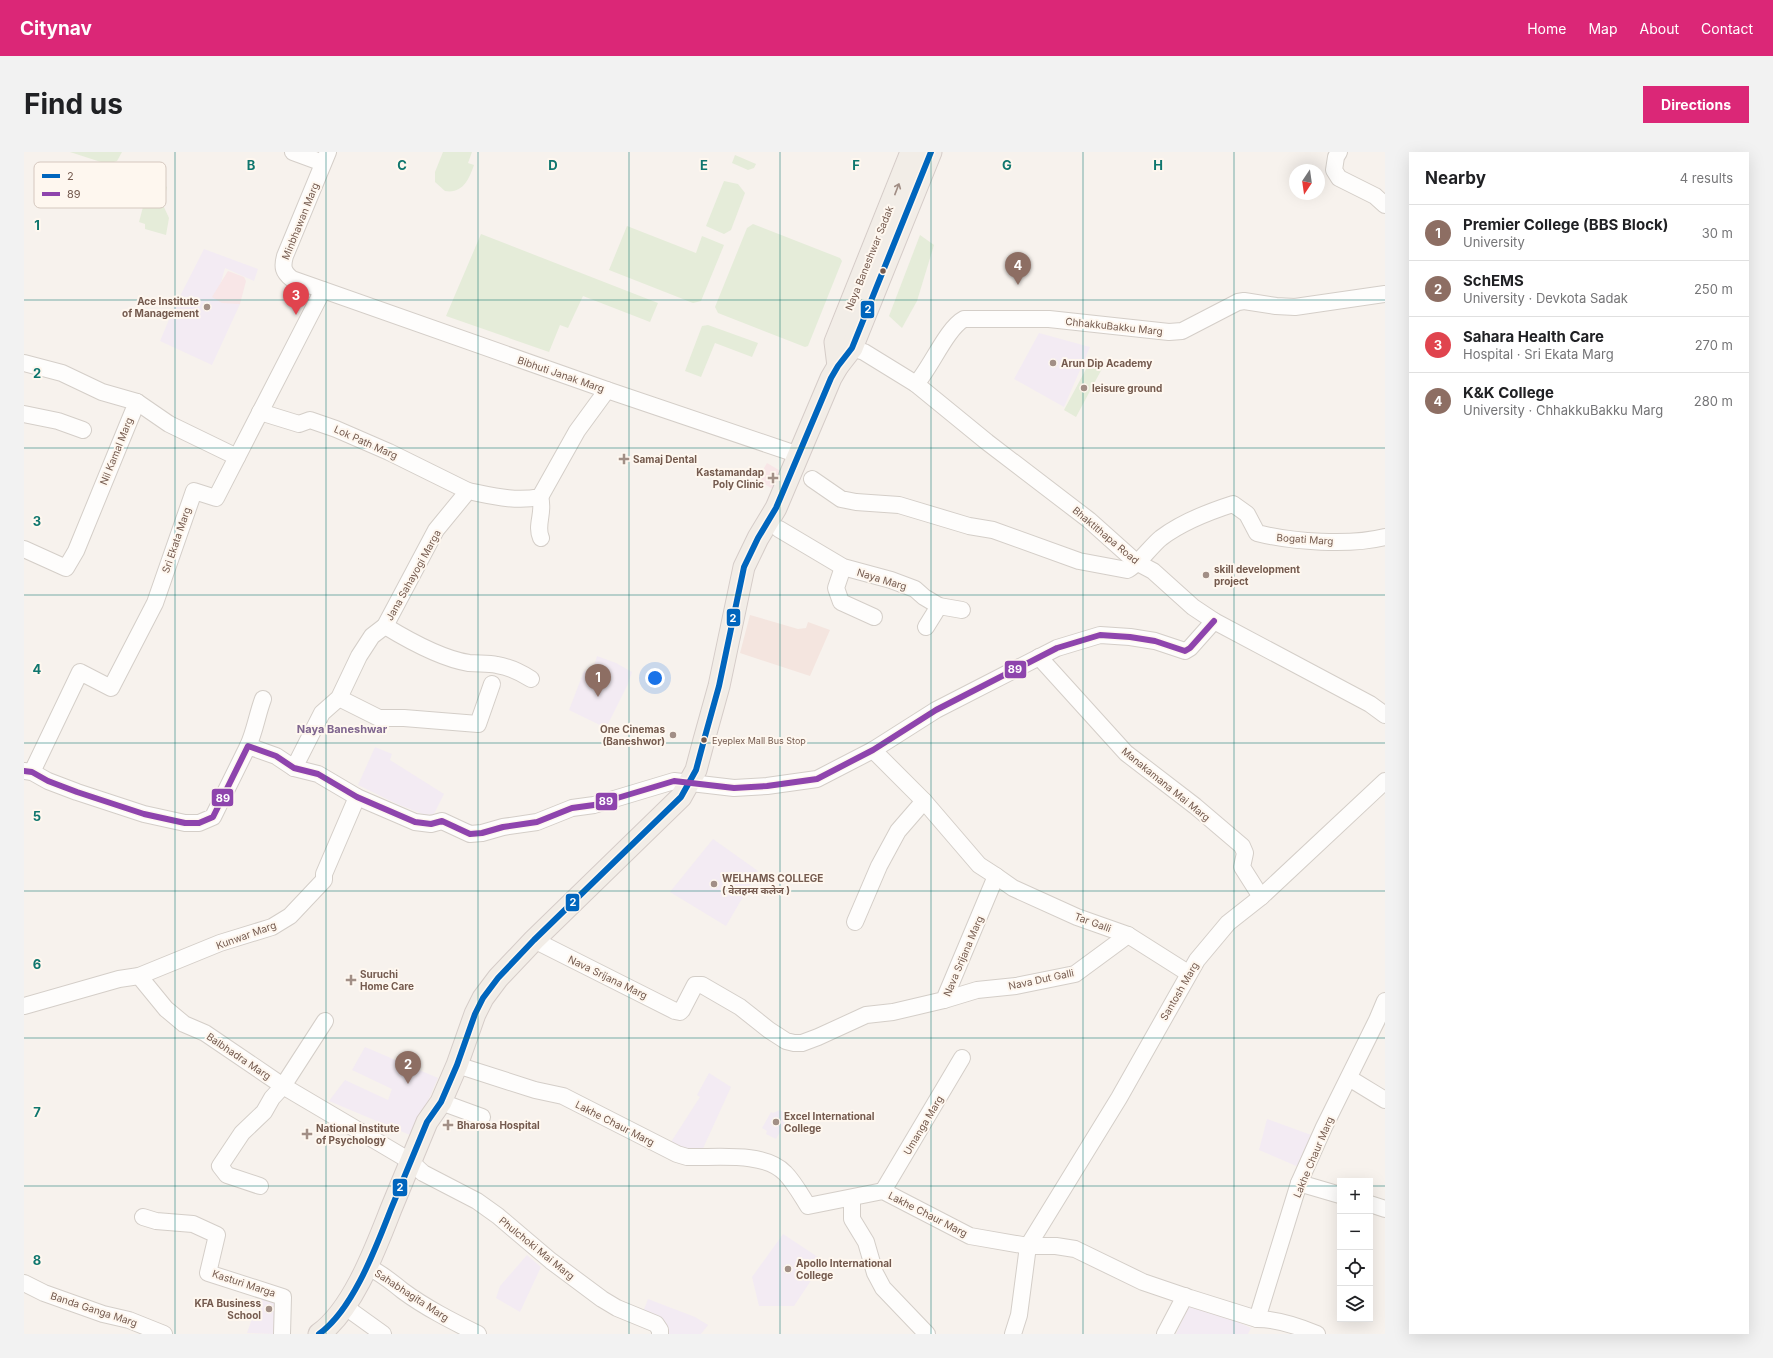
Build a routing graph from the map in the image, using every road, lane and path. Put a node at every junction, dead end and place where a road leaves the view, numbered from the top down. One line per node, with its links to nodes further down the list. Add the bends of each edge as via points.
1 (293, 152): 5 (street)
2 (911, 152): 9 (main road, Naya Baneshwar Sadak, one-way to 2)
3 (931, 152): 9 (main road, Naya Baneshwar Sadak)
4 (1339, 152): 6 (street, via 1334,170 1339,178 1375,196)
5 (326, 158): 7 (street, Minbhawan Marg, via 282,265 284,273 292,279)
6 (1385, 205)
7 (323, 290): 12 (street, Bibhuti Janak Marg); 14 (street, Sri Ekata Marg)
8 (1385, 294): 11 (street, ChhakkuBakku Marg, via 1295,307 1238,302 1182,331 1169,332 1049,319 964,319 955,325)
9 (843, 345): 11 (street, Bhaktithapa Road, via 864,352); 17 (main road, via 838,366)
10 (24, 363): 13 (street, via 62,373 102,392)
11 (916, 384): 26 (street, Bhaktithapa Road, via 1089,520)
12 (607, 390): 17 (street, Bibhuti Janak Marg); 21 (street, via 577,431)
13 (137, 402): 18 (street, via 169,424); 25 (street, Nil Kamal Marg, via 76,551 66,568)
14 (260, 412): 18 (street, Sri Ekata Marg); 20 (street, Lok Path Marg, via 299,424 310,420 336,428)
15 (24, 414): 16 (street, via 58,421)
16 (83, 430)
17 (799, 455): 45 (main road, via 776,508 744,567 719,686)
18 (238, 457): 43 (street, Sri Ekata Marg, via 216,498 194,491 155,604 111,688 80,672)
19 (812, 479): 26 (street, via 841,499 899,505 969,526 993,530 1079,561 1127,570)
20 (468, 491): 21 (street, via 514,500); 32 (street, Jana Sahayogi Marga, via 436,530)
21 (540, 497): 24 (street, via 543,505)
22 (779, 529): 27 (street, Naya Marg)
23 (1385, 537): 26 (street, Bogati Marg, via 1339,542 1277,538 1257,533 1247,514 1233,504 1186,522 1160,538)
24 (540, 538)
25 (24, 549)
26 (1136, 562): 31 (street, Bhaktithapa Road, via 1153,571)
27 (843, 567): 28 (street, Naya Marg, via 916,589); 30 (street, Naya Marg, via 836,588 841,602)
28 (940, 606): 29 (street, Naya Marg); 33 (street)
29 (962, 610)
30 (874, 617)
31 (1214, 621): 34 (street, via 1185,651 1156,641 1100,635 1056,648); 39 (street, Bhaktithapa Road, via 1370,704)
32 (385, 626): 35 (street, via 415,644 451,658 514,669); 37 (street, Jana Sahayogi Marga, via 372,636 359,656)
33 (926, 627)
34 (1039, 657): 41 (street, via 936,710); 49 (street, Manakamana Mai Marg, via 1126,753 1242,846 1245,853 1242,868)
35 (531, 679)
36 (492, 684): 37 (street, via 478,724 379,718)
37 (339, 698): 42 (street, Jana Sahayogi Marga, via 322,713)
38 (264, 699): 40 (street)
39 (1385, 715)
40 (248, 746): 42 (street, via 276,756); 43 (street, via 213,817 199,823 144,814 77,792)
41 (873, 750): 45 (street, via 817,779 734,788); 47 (street)
42 (294, 768): 46 (street, via 318,774)
43 (28, 772)
44 (1385, 781): 49 (street, Santosh Marg)
45 (690, 784): 46 (street, via 674,781 594,805 572,808 537,822 470,834 442,820 431,824 415,822); 52 (main road, via 681,797)
46 (357, 797): 54 (street, Kunwar Marg, via 324,874 324,880 290,916 272,927 220,943)
47 (924, 801): 48 (street, via 979,864); 50 (street, via 898,831 879,866)
48 (996, 876): 51 (street, Tar Galli, via 1013,888 1077,917); 55 (street, Nava Srijana Marg)
49 (1261, 897): 53 (street, Santosh Marg, via 1228,923)
50 (855, 922)
51 (1128, 935): 53 (street, Tar Galli); 55 (street, Nava Dut Galli, via 1075,974 1016,986 977,990)
52 (534, 940): 55 (street, Nava Srijana Marg, via 675,1011 680,1012 695,986 702,985 740,1007 769,1030 794,1043 818,1037 866,1014 893,1012); 60 (main road, via 483,998)
53 (1188, 973): 75 (street, Santosh Marg, via 1119,1098)
54 (139, 976): 57 (street, via 119,978); 62 (street, Balbhadra Marg, via 166,1009 184,1024 205,1033)
55 (944, 1000)
56 (1385, 1002): 61 (street, Lakhe Chaur Marg)
57 (24, 1006)
58 (325, 1021): 62 (street)
59 (962, 1058): 69 (street, Umanga Marg)
60 (457, 1065): 64 (main road); 71 (street, Lakhe Chaur Marg, via 535,1090 563,1096 616,1119 677,1154 687,1157 756,1158 771,1164 784,1172 808,1206)
61 (1349, 1078): 63 (street); 67 (street, Lakhe Chaur Marg)
62 (283, 1086): 66 (street, Balbhadra Marg); 68 (street, via 264,1112 242,1133 220,1166 227,1175)
63 (1385, 1100)
64 (440, 1102): 65 (street); 66 (main road, via 427,1122)
65 (482, 1117)
66 (410, 1161): 76 (main road); 86 (street, Phulchoki Mai Marg, via 423,1173 477,1201 498,1216 551,1261 602,1299 656,1324)
67 (1299, 1183): 70 (street); 80 (street, Lakhe Chaur Marg)
68 (260, 1186)
69 (883, 1191): 71 (street, Lakhe Chaur Marg); 75 (street, Lakhe Chaur Marg, via 970,1236)
70 (1337, 1194)
71 (852, 1198): 87 (street, via 852,1219 866,1242 874,1273 883,1288)
72 (1373, 1205): 73 (street)
73 (1385, 1209)
74 (143, 1217): 82 (street, Kasturi Marga, via 156,1221 193,1224 217,1235 208,1273 283,1297)
75 (1028, 1246): 78 (street, Lakhe Chaur Marg, via 1056,1246 1075,1250 1143,1282); 88 (street, via 1019,1315)
76 (368, 1267): 79 (main road); 85 (street, Sahabhagita Marg, via 454,1322)
77 (24, 1282): 81 (street, Banda Ganga Marg, via 44,1293 103,1314 130,1320)
78 (1185, 1296): 80 (street, Lakhe Chaur Marg); 89 (street)
79 (344, 1306): 83 (main road, via 328,1328); 84 (street)
80 (1257, 1318): 90 (street, Lakhe Chaur Marg, via 1297,1326)
81 (164, 1334)
82 (282, 1334)
83 (319, 1334)
84 (383, 1334)
85 (478, 1334)
86 (660, 1334)
87 (927, 1334)
88 (1013, 1334)
89 (1165, 1334)
90 (1318, 1334)

